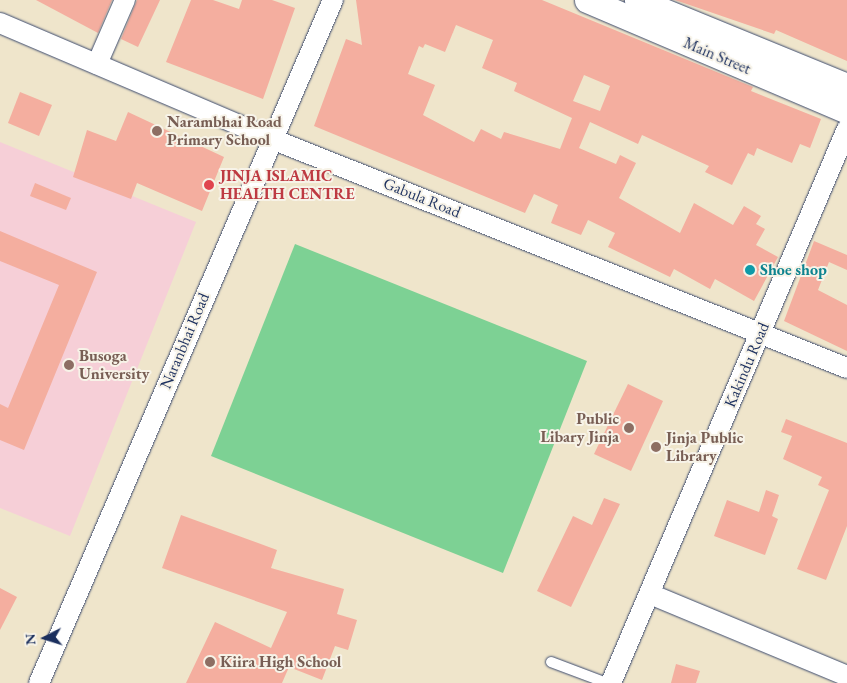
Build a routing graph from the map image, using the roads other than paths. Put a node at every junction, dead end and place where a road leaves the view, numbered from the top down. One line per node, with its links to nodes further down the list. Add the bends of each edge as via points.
1 (125, 0): 6 (street)
2 (333, 0): 10 (street, Naranbhai Road)
3 (587, 0): 8 (street, Main Street)
4 (637, 0): 7 (street, Main Street)
5 (0, 23): 6 (street, Gabula Road)
6 (97, 64): 10 (street, Gabula Road)
7 (847, 86)
8 (847, 111)
9 (847, 128): 11 (street, Kakindu Road)
10 (272, 138): 11 (street, Gabula Road); 16 (street, Naranbhai Road)
11 (760, 333): 12 (street, Gabula Road); 13 (street, Kakindu Road)
12 (847, 368)
13 (650, 594): 15 (street); 18 (street, Kakindu Road)
14 (551, 662): 17 (lane)
15 (847, 676)
16 (39, 683)
17 (607, 683)
18 (611, 683)

